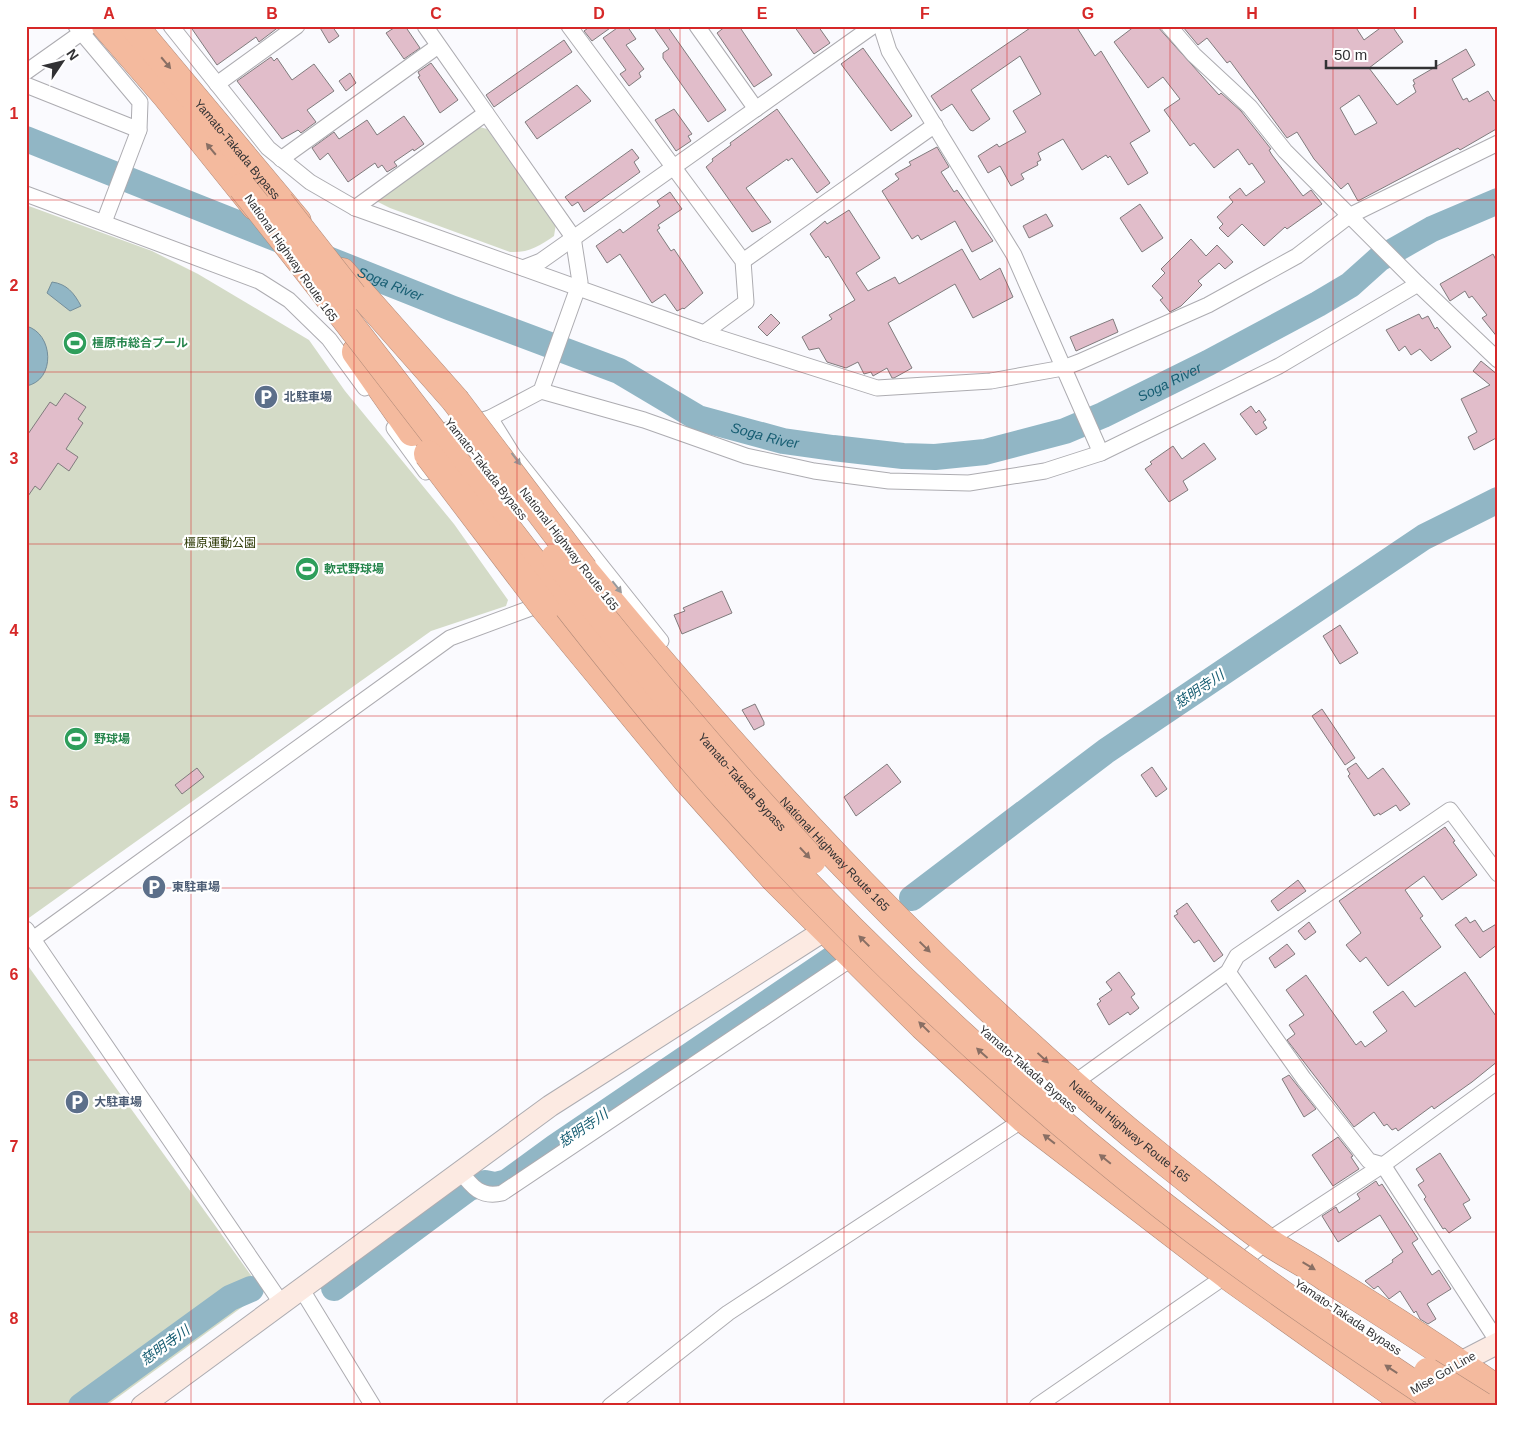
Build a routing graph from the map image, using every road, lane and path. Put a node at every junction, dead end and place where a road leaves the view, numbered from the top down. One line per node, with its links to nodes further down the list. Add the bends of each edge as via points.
1 (134, 26): 24 (highway, Yamato-Takada Bypass, one-way to 24)
2 (171, 26): 13 (street)
3 (297, 26): 13 (street)
4 (425, 26): 11 (street)
5 (569, 26): 21 (street)
6 (697, 26): 15 (street)
7 (874, 26): 15 (street)
8 (880, 26): 17 (street, via 889,51)
9 (1169, 26): 26 (street, via 1194,55 1250,107 1285,151)
10 (88, 28): 12 (street); 18 (street, via 140,102); 22 (highway, Yamato-Takada Bypass, one-way to 10)
11 (438, 46): 16 (street); 20 (street)
12 (26, 72)
13 (217, 84): 20 (street, via 268,148)
14 (26, 85): 18 (street)
15 (756, 109): 21 (street)
16 (486, 113): 25 (street); 28 (street)
17 (935, 125): 29 (street); 35 (street, via 1014,255)
18 (138, 132): 27 (street)
19 (1498, 143): 26 (street)
20 (281, 159): 25 (street, via 310,182)
21 (672, 168): 28 (street); 29 (street)
22 (242, 187): 40 (highway, National Highway Route 165, bridge); 64 (highway, Yamato-Takada Bypass, one-way to 22, bridge, via 1257,1277 1164,1207 1074,1134 897,974 726,798 648,706)
23 (26, 194): 27 (street)
24 (280, 203): 41 (highway, National Highway Route 165, bridge, via 455,400 587,574); 65 (highway, Yamato-Takada Bypass, one-way to 65, bridge, via 665,695 743,786 908,960 1086,1120 1176,1193 1365,1330)
25 (355, 208): 30 (street)
26 (1349, 216): 31 (street); 35 (street, via 1297,256 1208,305)
27 (105, 219): 38 (street, via 259,281 289,300 330,340)
28 (573, 237): 30 (street, via 541,261); 32 (street, via 580,282)
29 (743, 261): 33 (street, via 746,302)
30 (523, 268): 32 (street)
31 (1418, 284): 34 (street); 39 (street, via 1279,366)
32 (577, 294): 33 (street); 36 (street)
33 (704, 334): 35 (street, via 878,388)
34 (1498, 360)
35 (1065, 375): 39 (street)
36 (542, 388): 37 (street); 39 (street, via 746,456 814,471 889,481 969,483 1045,471)
37 (490, 418): 38 (street); 41 (street, one-way to 41, via 513,455 700,691)
38 (404, 442): 40 (street)
39 (1101, 454)
40 (538, 608): 43 (highway, National Highway Route 165, via 726,826); 44 (street, via 450,638)
41 (776, 795): 48 (highway, National Highway Route 165, one-way to 48, via 893,916)
42 (1498, 874): 46 (street, via 1450,810 1237,956)
43 (825, 930): 45 (highway, National Highway Route 165); 51 (street, via 580,1086)
44 (30, 934): 55 (street)
45 (854, 957): 49 (highway, National Highway Route 165, one-way to 45); 51 (street, via 508,1190 494,1195 484,1194)
46 (1228, 972): 48 (street); 50 (street, via 1304,1079 1369,1161)
47 (1498, 1081): 50 (street)
48 (1073, 1085): 49 (street); 52 (highway, National Highway Route 165)
49 (1024, 1119): 53 (highway, National Highway Route 165, one-way to 49); 62 (street, via 728,1313)
50 (1383, 1165): 52 (street); 56 (street)
51 (469, 1181): 54 (street)
52 (1267, 1241): 53 (street); 57 (highway, National Highway Route 165, one-way to 57)
53 (1226, 1275): 59 (highway, National Highway Route 165); 63 (street)
54 (302, 1290): 55 (street); 61 (street)
55 (282, 1304): 60 (street)
56 (1498, 1342): 57 (street, Mise Goi Line)
57 (1467, 1369): 58 (highway, National Highway Route 165); 59 (street, Mise Goi Line)
58 (1498, 1390)
59 (1402, 1404)
60 (142, 1406)
61 (373, 1406)
62 (610, 1406)
63 (1037, 1406)
64 (1446, 1406)
65 (1482, 1406)

